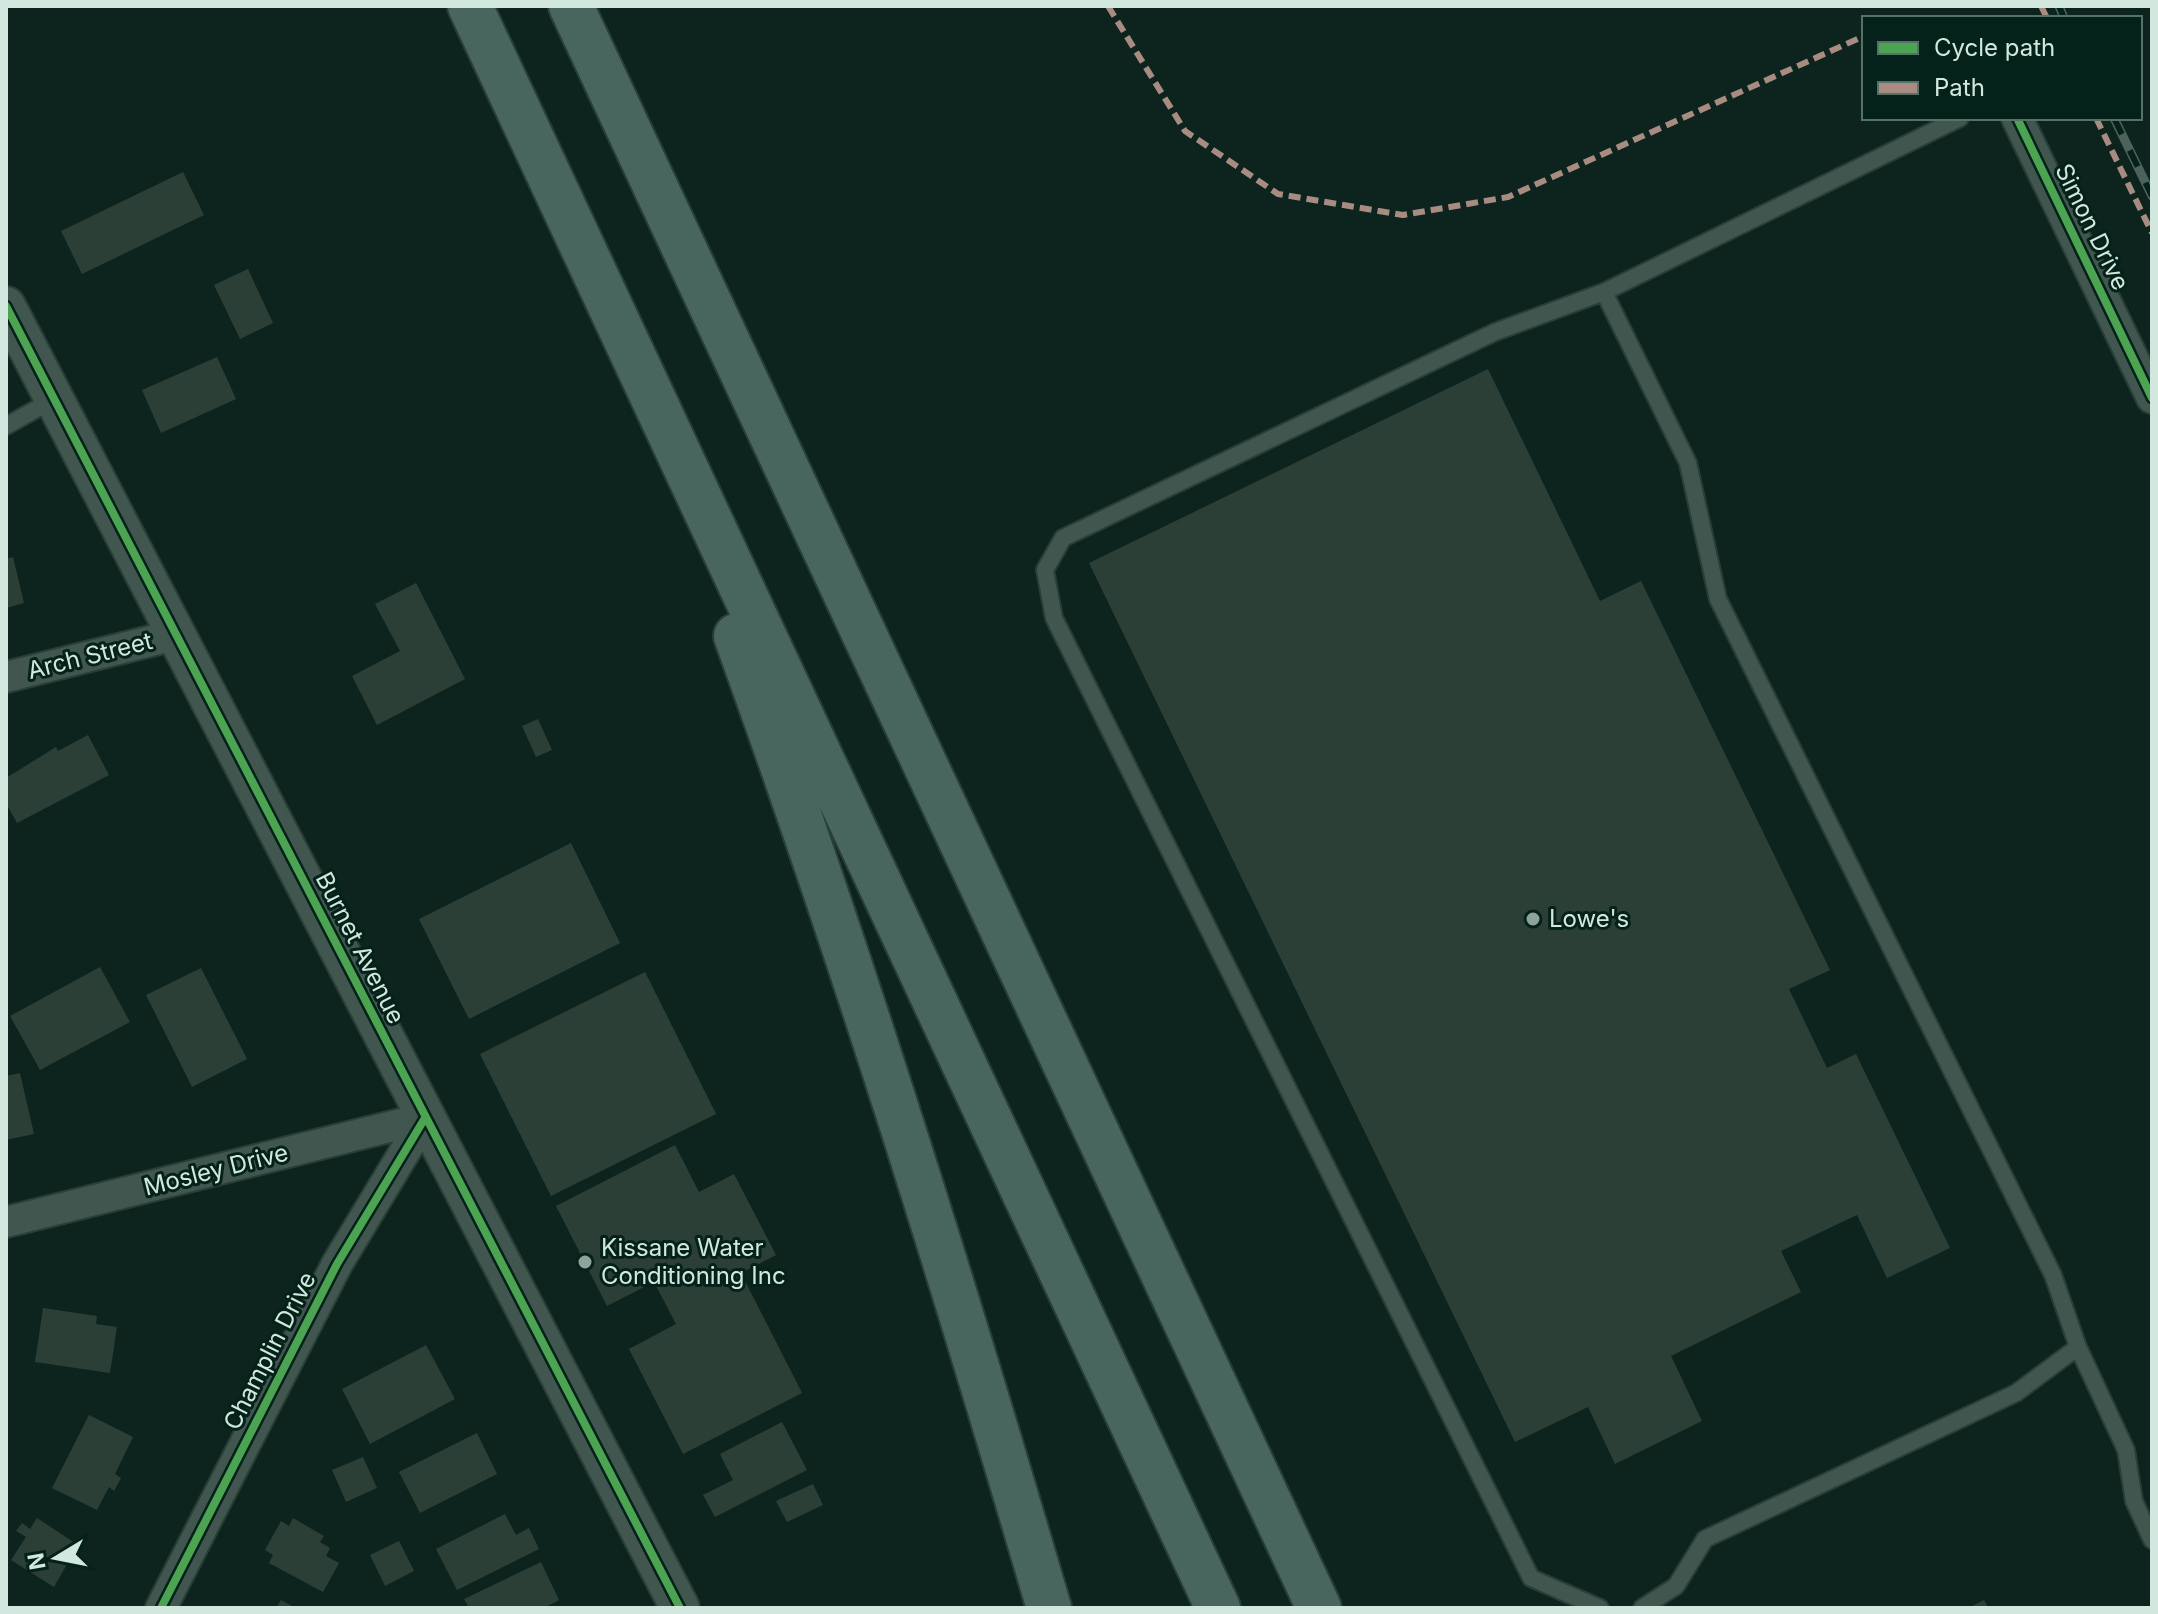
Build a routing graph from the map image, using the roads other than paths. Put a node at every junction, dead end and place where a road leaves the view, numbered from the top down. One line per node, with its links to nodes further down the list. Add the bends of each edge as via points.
1 (470, 6): 7 (highway)
2 (571, 6): 21 (highway)
3 (1956, 120): 5 (lane)
4 (2018, 120): 8 (street, Simon Drive)
5 (1604, 292): 15 (lane, via 1688,463 1718,599 2053,1275); 22 (lane, via 1495,332 1063,538 1045,570 1054,618 1531,1578)
6 (6, 306): 9 (street, Burnet Avenue)
7 (643, 378): 19 (highway, via 806,832 948,1265); 20 (highway)
8 (2152, 398)
9 (54, 399): 10 (lane); 11 (street, Burnet Avenue)
10 (6, 426)
11 (175, 635): 12 (street, Arch Street); 13 (street, Burnet Avenue)
12 (6, 677)
13 (425, 1118): 14 (street, Mosley Drive); 17 (street, Champlin Drive, via 337,1264); 18 (street, Burnet Avenue)
14 (6, 1222)
15 (2078, 1347): 16 (lane, via 2126,1450 2134,1501); 23 (lane, via 2016,1393 1705,1539 1676,1586)
16 (2152, 1540)
17 (161, 1608)
18 (680, 1608)
19 (1049, 1608)
20 (1218, 1608)
21 (1319, 1608)
22 (1600, 1608)
23 (1642, 1608)

